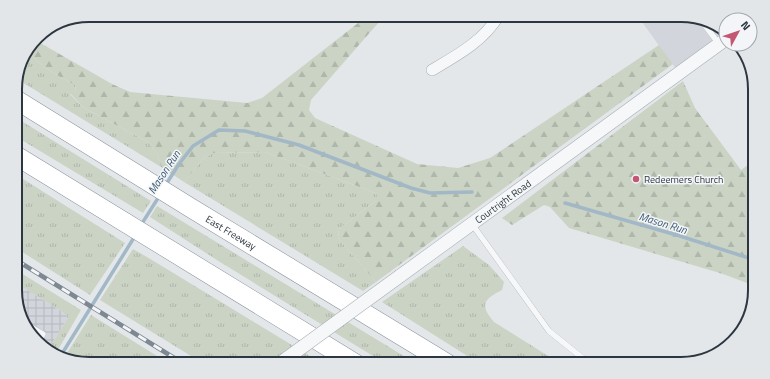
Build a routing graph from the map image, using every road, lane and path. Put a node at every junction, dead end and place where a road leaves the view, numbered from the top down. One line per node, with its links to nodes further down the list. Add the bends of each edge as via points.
1 (494, 22): 5 (street, via 482,37)
2 (709, 28): 3 (lane)
3 (718, 37)
4 (718, 46): 8 (street, Courtright Road)
5 (432, 70)
6 (22, 103): 13 (highway, East Freeway)
7 (22, 159): 12 (highway)
8 (472, 224): 11 (street, Courtright Road, bridge); 14 (lane, via 549,331)
9 (35, 329): 10 (lane, via 43,334)
10 (42, 337)
11 (289, 357)
12 (345, 357)
13 (436, 357)
14 (581, 357)

